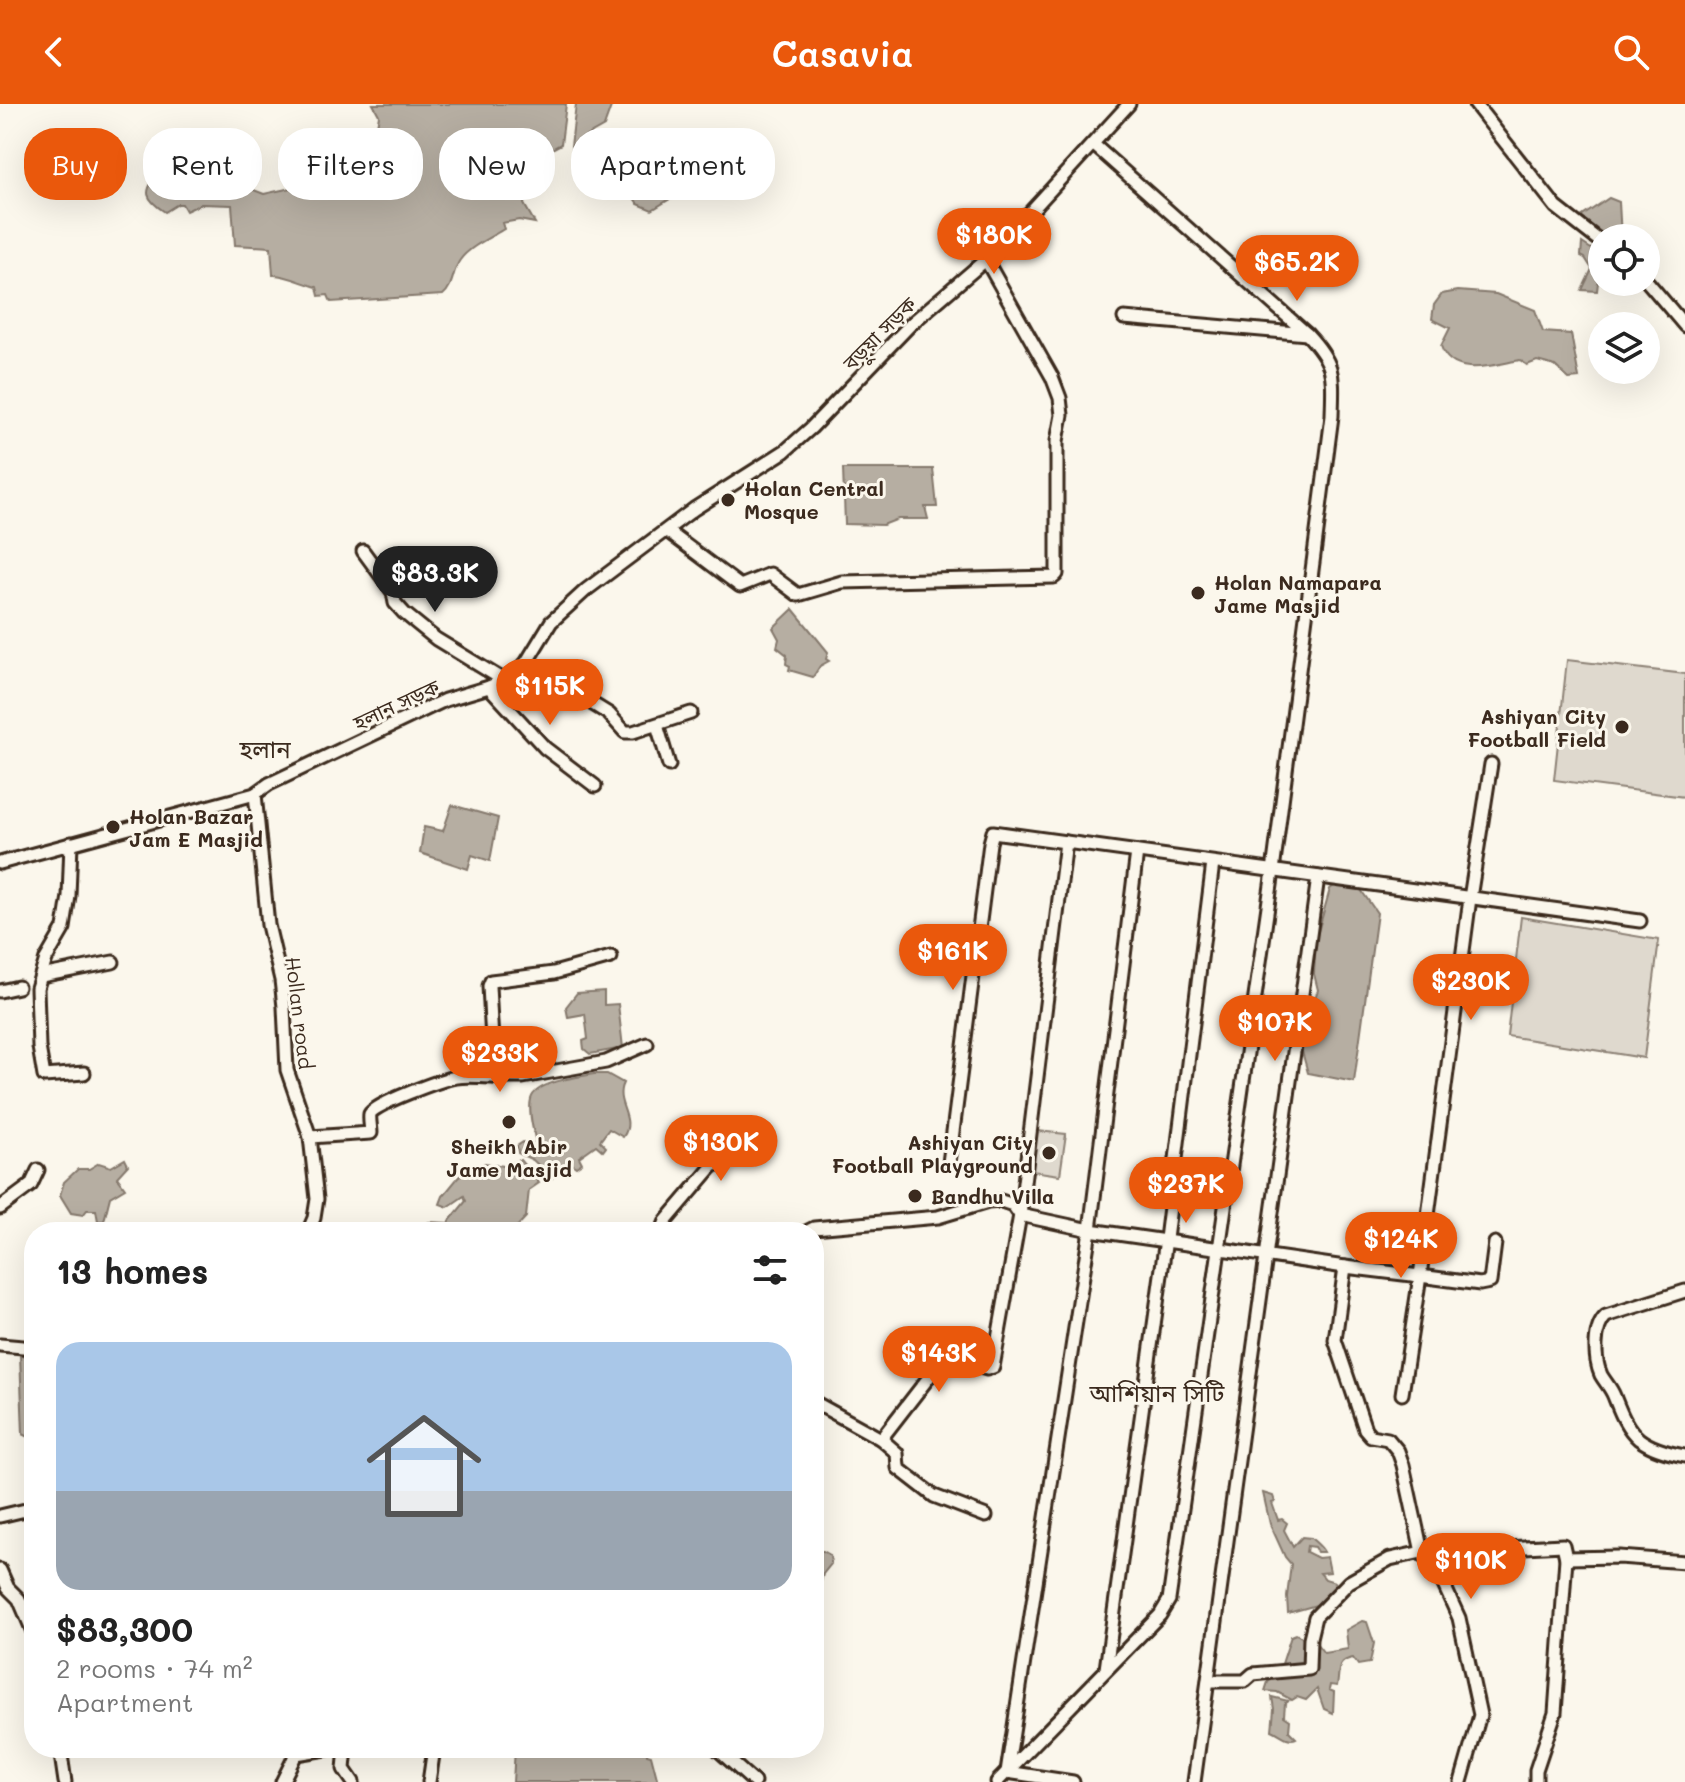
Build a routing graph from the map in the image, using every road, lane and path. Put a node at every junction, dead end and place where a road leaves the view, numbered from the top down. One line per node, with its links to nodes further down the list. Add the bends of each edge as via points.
1 (1129, 104): 3 (street, বড়ুয়া সড়ক)
2 (1475, 104): 4 (street, via 1556,207)
3 (1094, 145): 5 (street, বড়ুয়া সড়ক); 9 (street)
4 (1588, 232)
5 (986, 260): 10 (street, বড়ুয়া সড়ক, via 911,324); 11 (street, via 1060,398 1057,574 842,582 798,595 770,574 740,586)
6 (1660, 296): 8 (street)
7 (1124, 318): 9 (street)
8 (1685, 326)
9 (1307, 334): 27 (street, via 1331,370 1332,416)
10 (823, 416): 11 (street, হলান সড়ক, via 785,451)
11 (667, 531): 13 (street, হলান সড়ক, via 558,614)
12 (363, 551): 14 (street, via 404,613)
13 (526, 663): 14 (street, হলান সড়ক); 17 (street, via 609,714 625,732)
14 (505, 681): 15 (street, হলান সড়ক)
15 (489, 687): 20 (street, via 545,748); 21 (street, হলান সড়ক, via 445,700)
16 (691, 713): 17 (street)
17 (657, 725): 19 (street)
18 (1491, 764): 29 (street)
19 (669, 765)
20 (595, 786)
21 (255, 794): 23 (street, হলান সড়ক); 40 (street, Hollan road, via 268,925 281,980 287,1070)
22 (1066, 842): 24 (street); 41 (street, via 993,832 991,836); 44 (street)
23 (71, 843): 25 (street, হলান সড়ক); 33 (street, via 64,928)
24 (1137, 852): 26 (street); 48 (street)
25 (0, 863)
26 (1213, 863): 27 (street); 49 (street)
27 (1273, 871): 28 (street); 51 (street)
28 (1318, 877): 29 (street); 52 (street)
29 (1470, 898): 30 (street); 54 (street)
30 (1640, 921)
31 (611, 957): 38 (street, via 554,973 491,981)
32 (113, 962): 33 (street)
33 (41, 976): 37 (street, via 41,1070 44,1076)
34 (18, 987): 35 (street)
35 (0, 991)
36 (647, 1044): 38 (street, via 606,1062)
37 (84, 1073)
38 (494, 1077): 40 (street, via 437,1081 372,1111 371,1133 365,1135)
39 (752, 1130): 46 (street)
40 (310, 1137): 45 (street, Hollan road, via 317,1199)
41 (949, 1163)
42 (38, 1170): 43 (street, via 31,1185)
43 (0, 1208)
44 (1020, 1215): 47 (street, via 1001,1201 938,1217); 48 (street); 60 (street, via 993,1367 943,1359)
45 (312, 1222)
46 (666, 1222)
47 (824, 1227)
48 (1090, 1230): 49 (street); 77 (street)
49 (1166, 1239): 51 (street); 70 (street)
50 (1495, 1243): 54 (street, via 1490,1282)
51 (1219, 1248): 52 (street); 70 (street, via 1169,1600)
52 (1267, 1254): 53 (street); 71 (street)
53 (1345, 1267): 54 (street); 65 (street, via 1335,1340 1367,1433 1385,1437 1398,1451)
54 (1420, 1276): 58 (street)
55 (1685, 1291): 61 (street, via 1606,1316 1596,1335 1599,1372 1637,1438 1664,1453)
56 (0, 1345): 57 (street)
57 (24, 1347)
58 (1402, 1394)
59 (824, 1408): 60 (street)
60 (881, 1439): 64 (street, via 897,1453 898,1468 913,1482)
61 (1685, 1456)
62 (24, 1510): 63 (street)
63 (0, 1516)
64 (986, 1516)
65 (1422, 1552): 66 (street, via 1563,1545); 71 (street, via 1390,1559 1349,1582 1323,1608 1310,1638 1309,1669 1253,1674 1245,1681); 86 (street, via 1454,1604 1480,1715)
66 (1566, 1558): 67 (street); 87 (street, via 1555,1713)
67 (1685, 1562)
68 (0, 1570): 69 (street)
69 (24, 1611)
70 (1106, 1669): 77 (street)
71 (1208, 1681): 85 (street)
72 (61, 1758): 78 (street)
73 (290, 1758): 79 (street)
74 (345, 1758): 80 (street, via 344,1769)
75 (433, 1758): 81 (street)
76 (727, 1758): 82 (street)
77 (1007, 1772): 83 (street); 84 (street)
78 (65, 1782)
79 (282, 1782)
80 (353, 1782)
81 (429, 1782)
82 (754, 1782)
83 (997, 1782)
84 (1073, 1782)
85 (1194, 1782)
86 (1461, 1782)
87 (1536, 1782)

